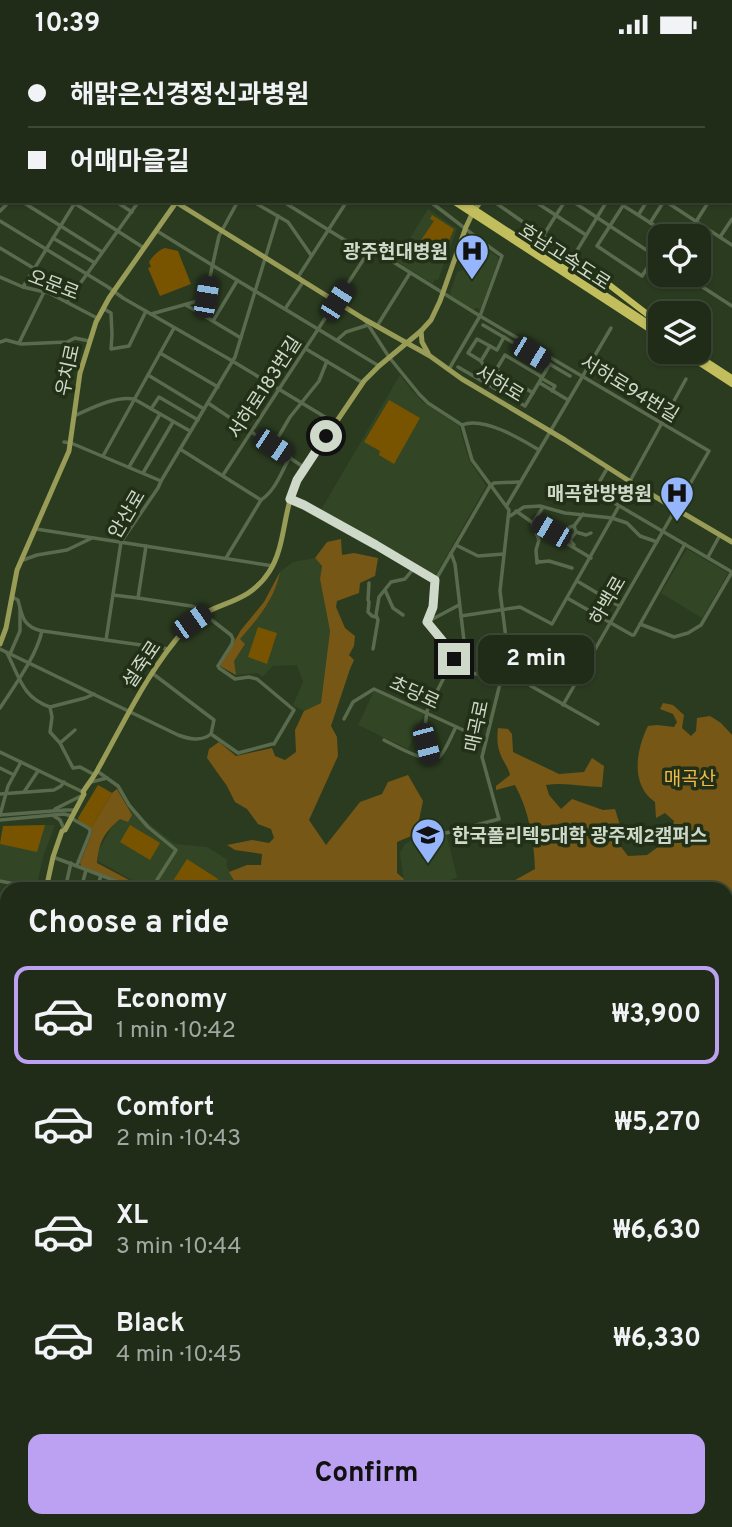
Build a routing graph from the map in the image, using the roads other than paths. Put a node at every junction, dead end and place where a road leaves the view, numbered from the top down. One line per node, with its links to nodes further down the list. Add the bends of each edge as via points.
1 (24, 203): 35 (street)
2 (73, 203): 35 (street)
3 (75, 203): 39 (street)
4 (119, 203): 25 (street)
5 (138, 203): 25 (street)
6 (175, 203): 40 (main road, 우치로)
7 (178, 203): 41 (main road, 서하로)
8 (237, 203): 41 (street)
9 (255, 203): 27 (street)
10 (285, 203): 38 (street)
11 (347, 203): 38 (street)
12 (432, 203): 37 (street)
13 (480, 203): 37 (main road, 설죽로)
14 (497, 203): 43 (street)
15 (537, 203): 28 (street)
16 (564, 203): 28 (street)
17 (575, 203): 29 (street)
18 (606, 203): 29 (street)
19 (625, 203): 26 (street); 36 (street)
20 (645, 203): 26 (street)
21 (663, 203): 34 (street)
22 (667, 203): 33 (street)
23 (708, 203): 33 (street)
24 (463, 204): 31 (highway, 호남고속도로)
25 (132, 212): 39 (street)
26 (638, 215): 34 (street)
27 (278, 216): 53 (street, via 288,222); 54 (street)
28 (556, 216): 42 (street); 43 (street)
29 (597, 218): 36 (street); 42 (street)
30 (732, 219): 44 (street)
31 (486, 220): 85 (highway, 호남고속도로); 92 (highway, 호남고속도로)
32 (0, 221): 49 (street)
33 (696, 222): 44 (street)
34 (650, 223)
35 (61, 226): 45 (street); 51 (street)
36 (610, 226): 50 (street); 58 (street, via 597,246 642,275)
37 (466, 227): 71 (main road, 설죽로); 81 (street, via 502,256)
38 (328, 230): 52 (street); 53 (street)
39 (117, 231): 48 (street); 51 (street)
40 (157, 231): 48 (main road, 우치로); 57 (street)
41 (221, 231): 54 (main road, 서하로); 57 (street)
42 (586, 235): 55 (street)
43 (543, 236): 55 (street)
44 (720, 237): 46 (street)
45 (53, 238): 49 (street); 56 (street)
46 (732, 245)
47 (0, 248): 59 (street)
48 (144, 248): 68 (main road, 우치로)
49 (47, 249): 59 (street); 61 (street)
50 (648, 251)
51 (102, 252): 56 (street)
52 (367, 254): 60 (street, 서하로94번길, via 374,250); 72 (street, 서하로183번길)
53 (312, 256): 63 (street)
54 (266, 257): 63 (main road, 서하로); 69 (street, 안산로)
55 (573, 257): 80 (highway)
56 (95, 263): 61 (street)
57 (212, 265): 64 (street); 74 (street, via 205,299)
58 (648, 268)
59 (35, 269): 66 (street)
60 (410, 273): 71 (street, 서하로94번길); 88 (street)
61 (87, 274): 68 (street); 73 (street)
62 (0, 277): 66 (street, 오문로)
63 (298, 277): 65 (main road, 서하로)
64 (237, 281): 69 (street); 84 (street)
65 (304, 281): 72 (main road, 서하로); 77 (street)
66 (23, 287): 70 (street, 오문로)
67 (703, 287): 75 (street)
68 (113, 291): 76 (main road, 우치로); 78 (street)
69 (255, 291): 77 (street); 95 (street, 안산로)
70 (44, 292): 73 (street, 오문로); 99 (street)
71 (443, 293): 81 (street, 서하로94번길); 93 (main road, 설죽로)
72 (337, 301): 83 (main road, 서하로); 91 (street, 서하로183번길)
73 (67, 302): 82 (street, 오문로)
74 (186, 305): 79 (street); 84 (street)
75 (732, 306)
76 (102, 308): 78 (street, via 111,313 111,349 129,347); 82 (main road, 우치로)
77 (285, 309): 91 (street)
78 (146, 311): 79 (street)
79 (151, 314): 89 (street)
80 (648, 315)
81 (480, 316): 115 (street); 119 (street, 서하로94번길)
82 (97, 319): 97 (main road, 우치로)
83 (364, 319): 86 (street); 88 (main road, 서하로)
84 (213, 321): 95 (street)
85 (648, 323)
86 (368, 325): 96 (street); 105 (street)
87 (484, 325): 94 (street)
88 (377, 326): 100 (main road, 서하로)
89 (174, 328): 103 (street); 108 (street)
90 (611, 328): 119 (street)
91 (319, 329): 96 (street); 102 (street, 서하로183번길)
92 (648, 329)
93 (421, 331): 100 (main road, 설죽로); 104 (main road)
94 (504, 337): 101 (street, via 497,350); 110 (street)
95 (241, 338): 108 (street, 안산로)
96 (337, 340): 113 (street)
97 (89, 341): 99 (street); 136 (main road, 우치로)
98 (0, 342): 99 (street)
99 (19, 343)
100 (407, 343): 104 (main road, 서하로); 105 (main road, 설죽로)
101 (490, 346): 107 (street); 107 (street, via 477,339 468,353)
102 (306, 349): 106 (street); 127 (street, 서하로183번길)
103 (160, 353): 117 (street); 126 (street)
104 (430, 356): 115 (main road, 서하로)
105 (390, 357): 113 (main road, 설죽로); 141 (street, via 423,399)
106 (327, 361): 124 (street); 132 (street, via 319,381)
107 (481, 361): 121 (street, via 485,368)
108 (233, 363): 126 (street, 안산로); 127 (street)
109 (711, 363): 116 (highway)
110 (550, 364): 118 (street); 122 (street)
111 (701, 364): 125 (highway)
112 (711, 364): 116 (highway)
113 (379, 366): 124 (main road, 설죽로)
114 (458, 367): 121 (street)
115 (449, 369): 142 (main road, 서하로)
116 (719, 369): 120 (highway)
117 (148, 375): 129 (street); 134 (street)
118 (570, 376)
119 (582, 377): 130 (street); 140 (street, 서하로94번길)
120 (732, 378)
121 (480, 379): 128 (street, via 525,406)
122 (541, 379): 128 (street); 128 (street, via 505,355 496,370); 130 (street)
123 (686, 379): 140 (street)
124 (363, 383): 139 (main road, 설죽로)
125 (732, 384)
126 (218, 387): 131 (street, 안산로)
127 (279, 390): 132 (street); 144 (street, 서하로183번길)
128 (533, 393)
129 (134, 399): 133 (street); 136 (street, via 119,399); 150 (street)
130 (568, 400): 142 (street)
131 (208, 403): 134 (street, 안산로); 144 (street)
132 (300, 403): 139 (street); 147 (street)
133 (151, 409): 135 (street); 137 (street, via 159,397)
134 (204, 409): 137 (street, 안산로)
135 (160, 414): 138 (street); 152 (street)
136 (74, 416): 146 (main road, 우치로)
137 (198, 420): 143 (street, 안산로)
138 (173, 422): 143 (street); 155 (street)
139 (335, 423): 153 (main road, 설죽로)
140 (662, 424): 158 (street); 166 (street, 서하로94번길, via 709,451)
141 (462, 425): 149 (street, via 481,423); 160 (street, via 472,460)
142 (550, 431): 149 (street); 154 (main road, 서하로)
143 (190, 432): 148 (street, 안산로)
144 (251, 432): 147 (street); 156 (street, 서하로183번길)
145 (64, 442): 146 (street)
146 (71, 443): 150 (street); 172 (main road, 우치로)
147 (273, 446): 151 (street)
148 (180, 449): 156 (street); 157 (street, 안산로)
149 (539, 450): 159 (street)
150 (103, 456): 152 (street)
151 (290, 457): 153 (street); 162 (street, via 268,496)
152 (129, 467): 155 (street)
153 (305, 467): 161 (main road, 설죽로)
154 (608, 467): 158 (main road, 서하로); 164 (street, via 593,491)
155 (143, 473): 157 (street)
156 (223, 475): 162 (street)
157 (161, 481): 178 (street, 안산로)
158 (630, 481): 166 (main road, 서하로)
159 (520, 482): 160 (street); 163 (street)
160 (490, 485): 163 (street); 181 (street)
161 (290, 499): 191 (main road, 설죽로); 192 (street)
162 (261, 500): 188 (street)
163 (507, 505): 169 (street, 매곡로)
164 (619, 506): 170 (street); 174 (street)
165 (543, 507): 167 (street); 168 (street); 171 (street)
166 (676, 509): 174 (street, 하백로); 176 (main road, 서하로)
167 (516, 511): 169 (street); 171 (street)
168 (583, 514): 170 (street); 173 (street)
169 (510, 516): 186 (street, 매곡로)
170 (612, 518): 179 (street); 189 (street)
171 (533, 522): 173 (street, via 562,533); 189 (street); 193 (street, via 539,540 537,562)
172 (35, 529): 177 (street); 190 (main road, 우치로)
173 (575, 529): 175 (street); 183 (street, via 570,540)
174 (663, 531): 179 (street, 하백로); 182 (street)
175 (591, 533)
176 (720, 535): 180 (main road, 서하로); 187 (street)
177 (94, 537): 178 (street); 190 (street, via 67,550)
178 (121, 542): 184 (street); 198 (street, 안산로)
179 (657, 542): 203 (street, 하백로)
180 (732, 542)
181 (456, 544): 185 (street); 186 (street, via 478,556)
182 (685, 544): 187 (street); 212 (street)
183 (574, 545)
184 (146, 546): 188 (street); 200 (street)
185 (451, 553): 194 (street); 202 (street)
186 (504, 554): 205 (street, 매곡로)
187 (708, 557): 212 (street, via 732,572 701,625 674,637)
188 (226, 558): 191 (street)
189 (590, 558): 195 (street)
190 (21, 560): 199 (main road, 우치로)
191 (273, 566): 206 (main road, 설죽로, via 251,592)
192 (414, 568): 194 (street); 197 (street)
193 (572, 568)
194 (435, 580): 210 (street)
195 (577, 581): 201 (street); 203 (street)
196 (369, 583): 209 (street, via 368,612)
197 (385, 590): 207 (street, via 393,608); 209 (street)
198 (113, 595): 200 (street); 214 (street, 안산로)
199 (12, 597): 204 (street); 216 (main road, 우치로)
200 (138, 598): 206 (street, via 191,605)
201 (567, 598): 205 (street, via 552,624 520,607); 211 (street)
202 (459, 605): 208 (street); 210 (street)
203 (620, 606): 211 (street, 하백로)
204 (20, 608): 213 (street, via 30,627); 221 (street, via 20,631)
205 (501, 610): 208 (street); 215 (street, 매곡로)
206 (206, 612): 218 (main road, 설죽로); 241 (street, via 233,639 219,668 235,679 257,679 294,709 272,744 238,753)
207 (404, 615)
208 (461, 616): 225 (street)
209 (376, 617): 219 (street)
210 (427, 622): 224 (street, via 455,656)
211 (610, 623): 212 (street, via 632,635); 230 (street, 하백로)
212 (640, 624)
213 (42, 631): 214 (street); 222 (street)
214 (106, 640): 218 (street)
215 (506, 641): 220 (street, 매곡로); 230 (street)
216 (0, 644)
217 (0, 649): 221 (street)
218 (169, 649): 226 (main road, 설죽로)
219 (373, 649)
220 (507, 652): 223 (street, 매곡로); 227 (street, 매곡로)
221 (8, 653): 222 (street); 228 (street)
222 (28, 663): 228 (street); 231 (street)
223 (504, 666): 227 (street); 229 (street, 매곡로)
224 (449, 668): 225 (street); 236 (street)
225 (464, 672): 229 (street)
226 (152, 673): 235 (main road, 설죽로); 241 (street, via 214,720)
227 (516, 673): 233 (street)
228 (20, 678): 232 (street); 234 (street, via 29,696)
229 (500, 679): 243 (street, 매곡로)
230 (576, 682): 233 (street, 하백로)
231 (94, 694): 234 (street); 235 (street)
232 (1, 705)
233 (563, 705): 238 (street)
234 (50, 707): 244 (street, via 50,732)
235 (130, 711): 241 (street, via 184,737 198,740); 250 (main road, 설죽로)
236 (426, 713): 237 (street, 초당로, via 374,689 353,702); 239 (street, 초당로); 246 (street, via 424,737)
237 (344, 719)
238 (598, 724)
239 (456, 727): 243 (street, 초당로); 246 (street, via 441,755)
240 (75, 730): 244 (street)
241 (211, 734)
242 (384, 740): 246 (street)
243 (485, 740): 262 (street, 매곡로, via 482,761 499,819)
244 (60, 743): 250 (street, via 73,768)
245 (0, 752): 247 (street)
246 (430, 758)
247 (21, 762): 249 (street); 251 (street)
248 (0, 768): 251 (street)
249 (39, 770): 253 (street); 255 (street)
250 (96, 773): 252 (street); 254 (main road, 설죽로)
251 (14, 775): 257 (street)
252 (110, 778): 254 (street); 273 (street, via 148,827 176,850)
253 (64, 782): 255 (street, via 58,789); 256 (street)
254 (89, 782): 256 (main road, 설죽로)
255 (24, 792): 257 (street)
256 (84, 793): 258 (street); 259 (main road, 설죽로)
257 (3, 794): 260 (street)
258 (51, 813): 259 (street); 260 (street); 261 (street)
259 (73, 815): 261 (main road, 설죽로); 265 (street, via 90,829)
260 (0, 817)
261 (65, 830): 263 (main road, 설죽로)
262 (446, 833)
263 (52, 856): 264 (street); 269 (main road, 설죽로)
264 (71, 863): 265 (street); 270 (street)
265 (77, 866): 266 (street)
266 (86, 870): 267 (street); 271 (street)
267 (101, 875): 268 (street); 272 (street)
268 (116, 881)
269 (47, 882)
270 (67, 882)
271 (83, 882)
272 (99, 882)
273 (156, 882)

